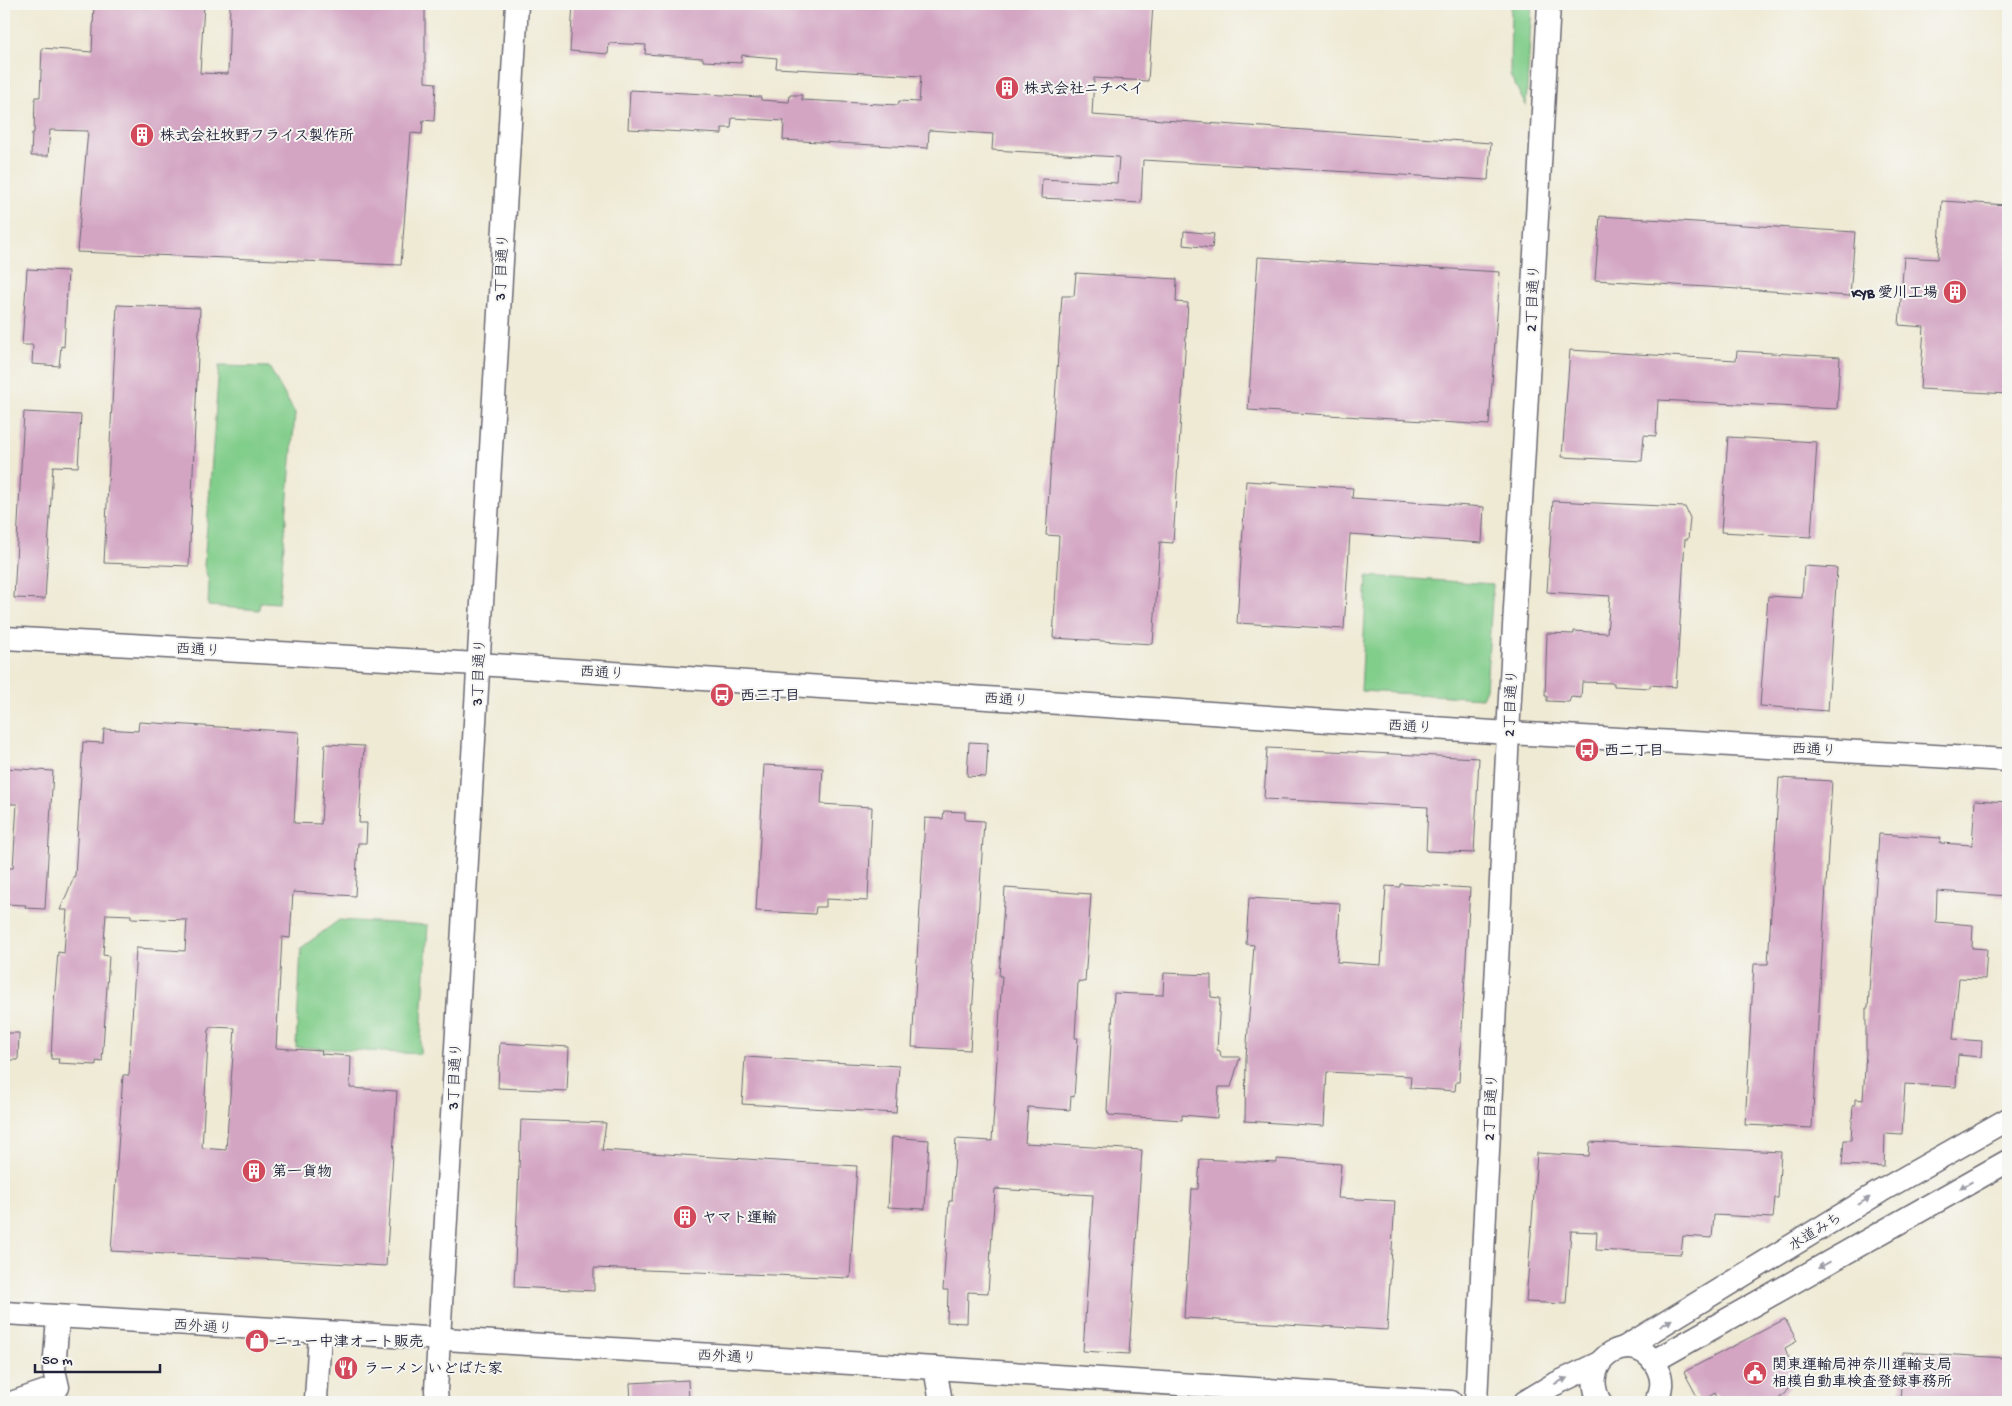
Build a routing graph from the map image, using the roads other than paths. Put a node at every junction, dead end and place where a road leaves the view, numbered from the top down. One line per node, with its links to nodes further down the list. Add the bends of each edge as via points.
1 (517, 4): 4 (street, 3丁目通り)
2 (1548, 4): 5 (street, 2丁目通り)
3 (4, 638): 4 (street, 西通り)
4 (478, 664): 5 (street, 西通り); 12 (street, 3丁目通り)
5 (1508, 733): 6 (street, 西通り); 26 (street, 2丁目通り)
6 (2008, 760)
7 (2008, 1118): 13 (street, 水道みち, one-way to 7, via 1880,1191)
8 (2008, 1161): 14 (street, one-way to 14)
9 (4, 1313): 10 (street, 西外通り)
10 (58, 1317): 11 (street, 西外通り); 18 (street, via 54,1370)
11 (320, 1333): 12 (street, 西外通り); 22 (street)
12 (439, 1340): 16 (street, 西外通り); 23 (street, 3丁目通り)
13 (1624, 1348): 14 (street, via 1646,1353); 15 (street, 水道みち, via 1606,1356)
14 (1654, 1361): 20 (street, via 1661,1375)
15 (1599, 1364): 27 (street, one-way to 15, via 1552,1385); 28 (street, via 1594,1383)
16 (935, 1368): 17 (street, 西外通り); 24 (street)
17 (1151, 1392): 19 (street, 西外通り)
18 (64, 1394): 21 (street)
19 (1268, 1396): 25 (street, 西外通り)
20 (1659, 1398)
21 (14, 1402)
22 (317, 1402)
23 (437, 1402)
24 (941, 1402)
25 (1451, 1402)
26 (1476, 1402)
27 (1525, 1402)
28 (1600, 1402)

